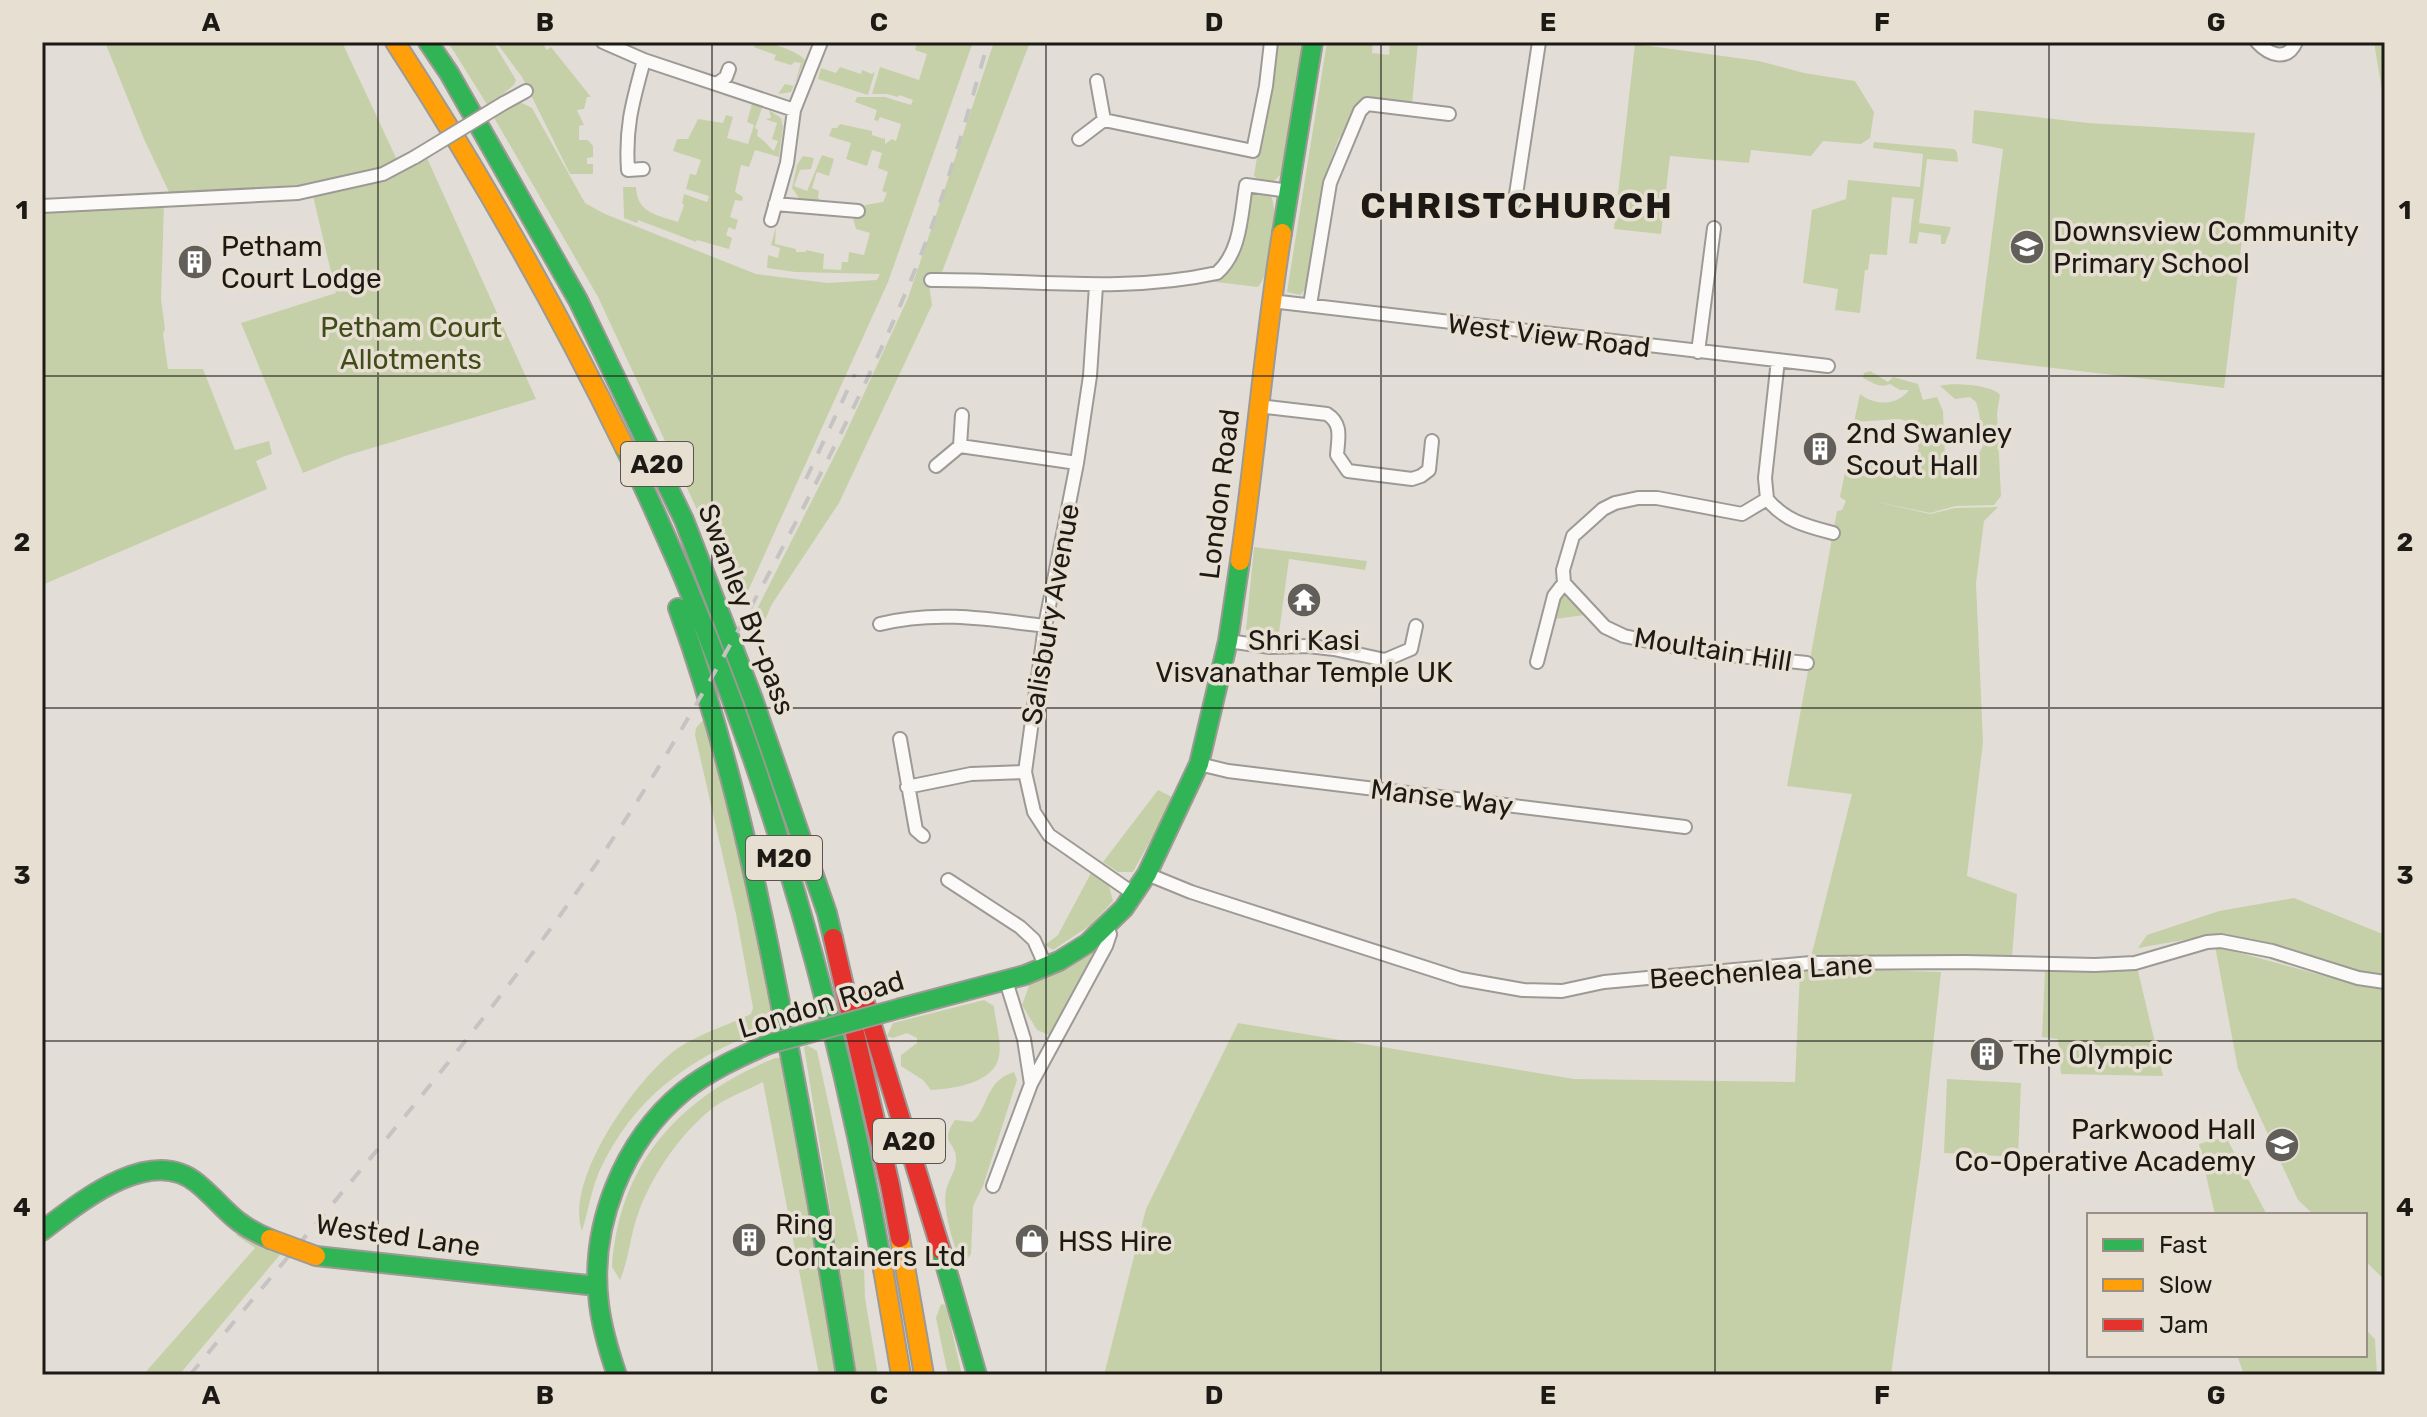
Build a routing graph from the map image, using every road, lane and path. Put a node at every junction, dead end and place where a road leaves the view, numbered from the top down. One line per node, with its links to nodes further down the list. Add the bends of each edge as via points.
1 (395, 42): 36 (main road, A20, via 555,308)
2 (428, 42): 61 (main road, Swanley By-pass / A20, via 578,300 684,520)
3 (603, 42): 10 (street)
4 (821, 42): 15 (street)
5 (1271, 42): 17 (street, via 1253,151)
6 (1313, 42): 20 (main road, London Road)
7 (1539, 42): 22 (street)
8 (2257, 42): 9 (street, via 2276,55 2293,49)
9 (2296, 42)
10 (644, 60): 13 (street); 19 (street, via 626,145 628,170)
11 (729, 69): 13 (street)
12 (1097, 81): 17 (street)
13 (717, 84): 15 (street)
14 (526, 91): 24 (street, bridge, via 383,174 298,193)
15 (794, 110): 23 (street)
16 (1449, 114): 32 (street, via 1367,104 1360,111 1330,183)
17 (1104, 120): 18 (street)
18 (1079, 139)
19 (643, 169)
20 (1289, 191): 30 (street, via 1246,185 1234,250 1217,273); 31 (main road, London Road)
21 (842, 195): 25 (street)
22 (1515, 201)
23 (775, 204): 25 (street); 27 (street)
24 (42, 206)
25 (841, 210): 26 (street)
26 (858, 211)
27 (771, 220)
28 (1714, 228): 33 (street)
29 (931, 280): 30 (street)
30 (1096, 286): 41 (street, Salisbury Avenue)
31 (1271, 301): 32 (street, West View Road); 37 (main road, London Road)
32 (1310, 305): 33 (street, West View Road)
33 (1698, 352): 34 (street, West View Road)
34 (1778, 360): 35 (street, West View Road); 43 (street)
35 (1828, 366)
36 (583, 367): 71 (main road, A20, via 717,722 797,1082); 72 (main road, M20, via 665,532 737,714 801,911 839,1048)
37 (1258, 406): 39 (street, via 1335,419 1337,455 1348,471 1421,476 1429,470); 49 (main road, London Road)
38 (962, 415): 40 (street)
39 (1432, 441)
40 (960, 446): 41 (street); 42 (street)
41 (1077, 463): 47 (street, Salisbury Avenue)
42 (936, 466)
43 (1767, 499): 44 (street, via 1798,524); 45 (street, via 1742,514 1657,498 1615,503 1573,536)
44 (1833, 533)
45 (1564, 583): 50 (street, via 1554,596); 51 (street, Moultain Hill, via 1605,627 1624,636 1700,652)
46 (880, 624): 47 (street, via 945,615)
47 (1045, 626): 54 (street, Salisbury Avenue)
48 (1416, 626): 49 (street, via 1411,649 1385,660 1334,649)
49 (1228, 641): 53 (main road, London Road)
50 (1537, 662)
51 (1807, 663)
52 (900, 739): 55 (street)
53 (1199, 764): 56 (street, Manse Way); 58 (main road, London Road)
54 (1025, 772): 55 (street, via 971,774); 60 (street, Salisbury Avenue, via 1034,812 1049,835)
55 (907, 787): 57 (street, via 916,830)
56 (1685, 827)
57 (923, 836)
58 (1147, 874): 60 (main road, London Road); 65 (street, Beechenlea Lane, via 1461,979 1523,990 1562,991 1604,982 1814,963 2122,964 2221,941)
59 (948, 880): 63 (street, via 1020,927 1034,940)
60 (1134, 894): 62 (main road, London Road)
61 (827, 913): 73 (main road, M20, via 890,1185); 74 (main road, A20, via 845,940 855,969)
62 (1107, 927): 63 (main road, London Road); 66 (street, London Road, via 1106,946)
63 (1046, 967): 64 (main road, London Road)
64 (1006, 981): 66 (street, London Road); 69 (main road, London Road, bridge, via 769,1044 692,1086 640,1137 610,1196 598,1247)
65 (2385, 982)
66 (1031, 1084): 67 (street, London Road)
67 (993, 1186)
68 (42, 1231): 69 (main road, Wested Lane, bridge, via 97,1191 162,1169 193,1180 253,1232 316,1256)
69 (597, 1286): 70 (main road, London Road, via 605,1340)
70 (617, 1375)
71 (846, 1375)
72 (901, 1375)
73 (924, 1375)
74 (977, 1375)

